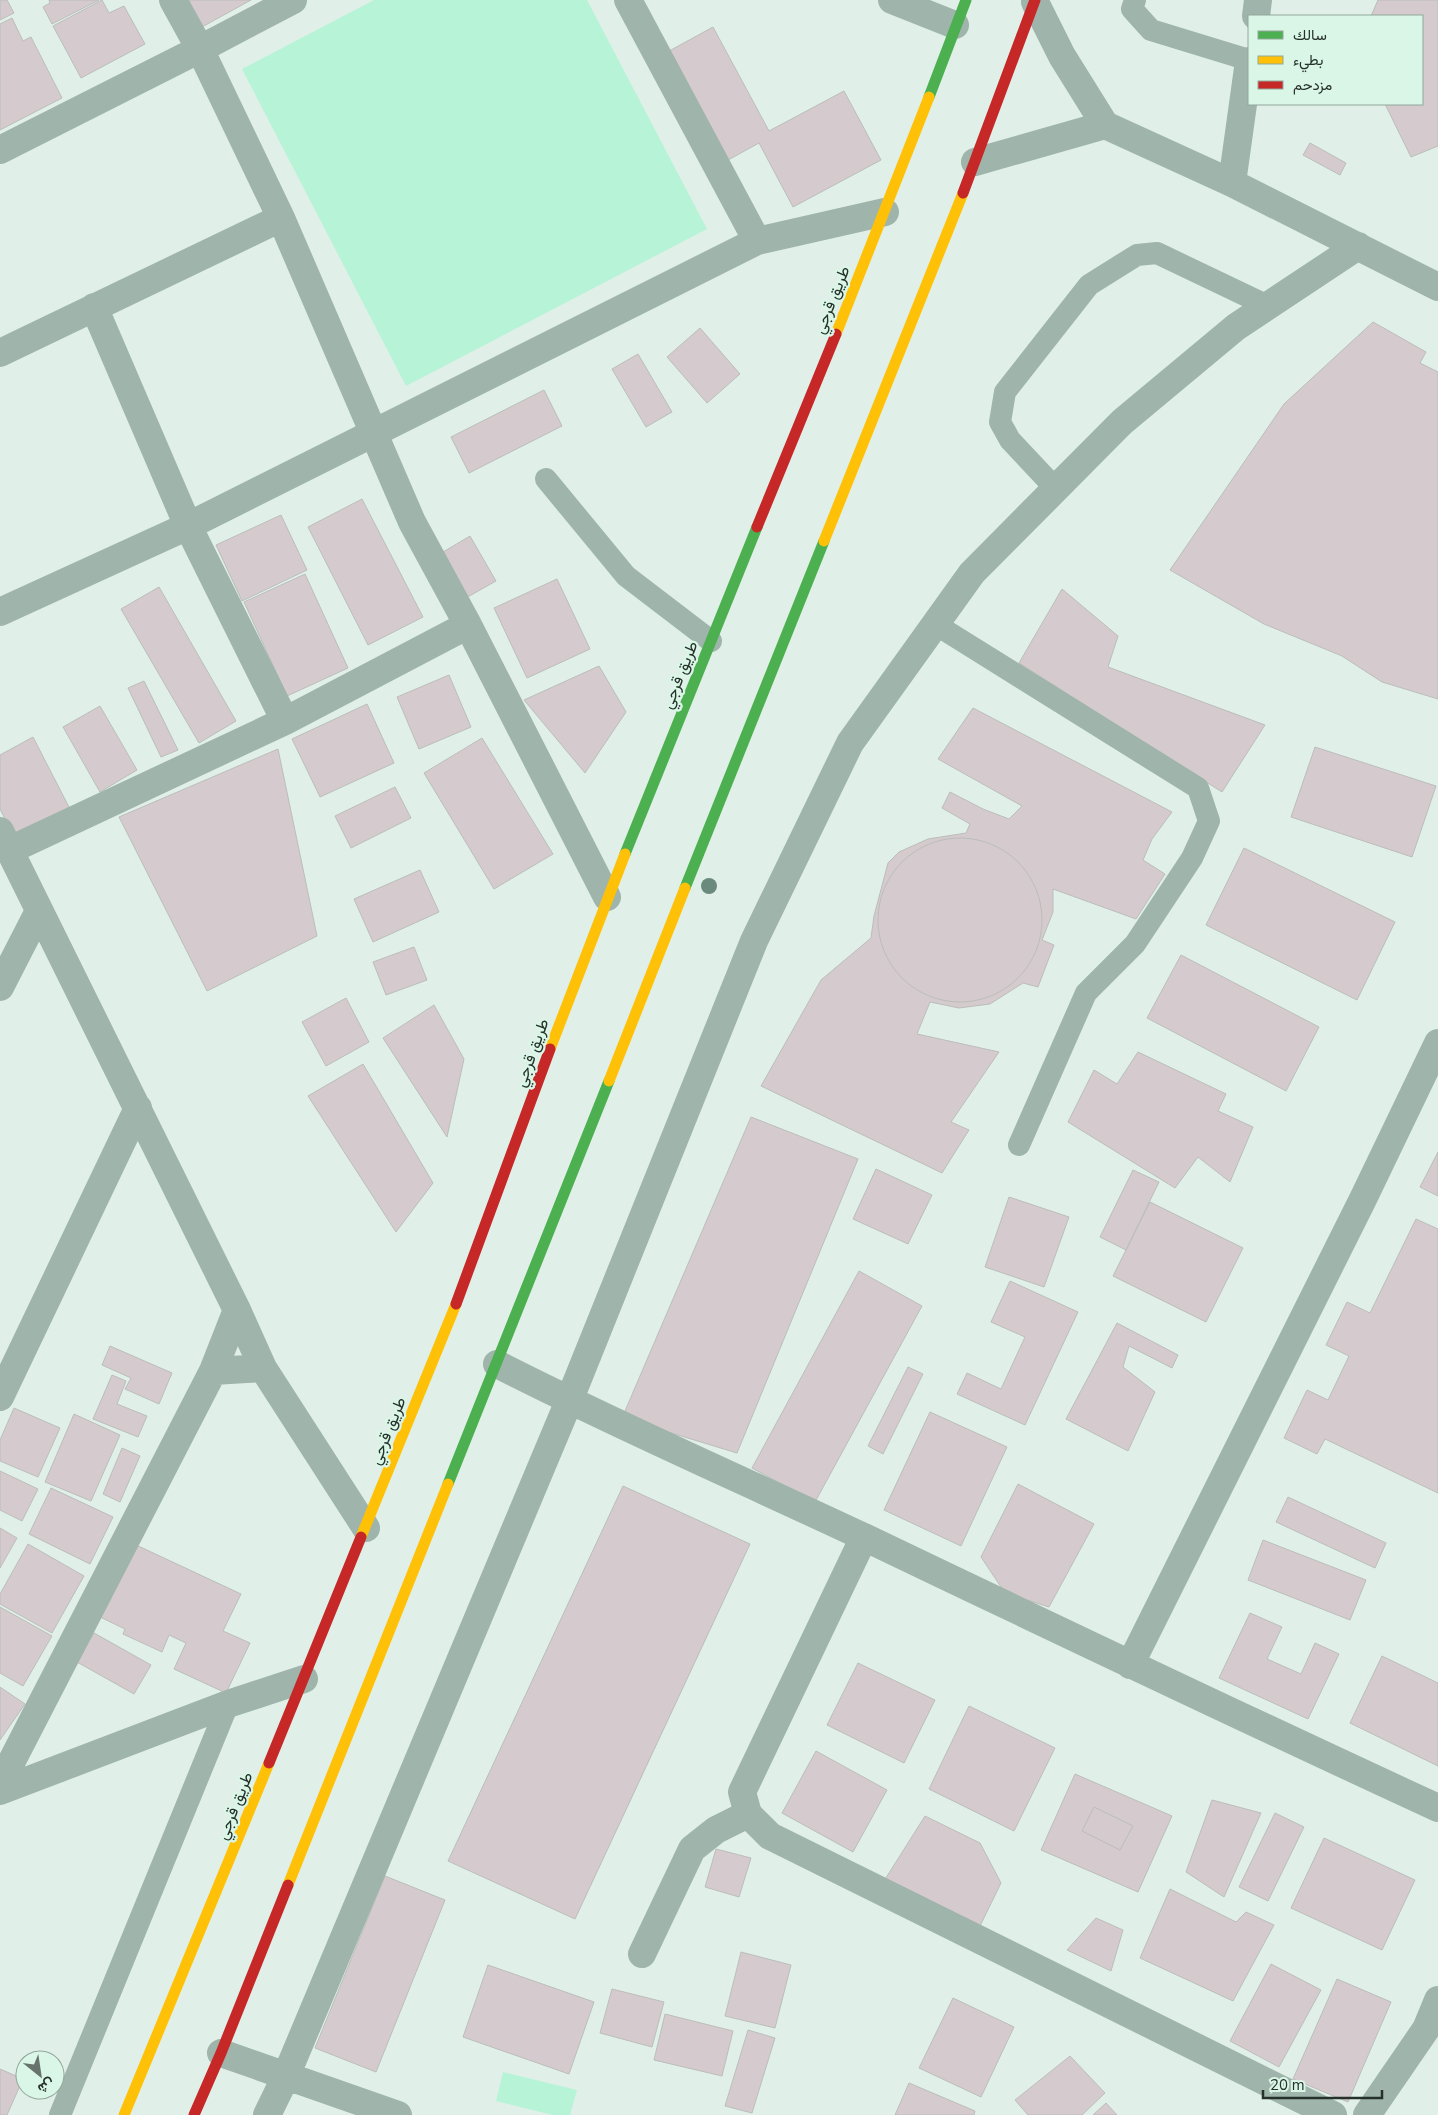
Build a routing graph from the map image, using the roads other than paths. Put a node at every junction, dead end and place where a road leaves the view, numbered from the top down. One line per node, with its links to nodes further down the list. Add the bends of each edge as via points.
1 (173, 0): 11 (street)
2 (292, 0): 11 (street)
3 (628, 0): 20 (street)
4 (892, 0): 10 (street)
5 (966, 0): 10 (highway, طريق قرجي)
6 (1135, 0): 12 (lane, via 1132,9 1151,30)
7 (1258, 0): 9 (street)
8 (1035, 1): 14 (street, via 1062,56); 16 (highway)
9 (1256, 15)
10 (956, 25): 18 (highway, طريق قرجي)
11 (200, 49): 15 (street); 19 (street)
12 (1248, 61)
13 (1248, 68): 17 (street)
14 (1105, 125): 16 (street); 17 (street)
15 (0, 150)
16 (975, 162): 43 (highway)
17 (1232, 183): 21 (street)
18 (886, 212): 20 (street); 33 (highway, طريق قرجي)
19 (281, 218): 24 (street); 26 (street)
20 (757, 241): 26 (street)
21 (1358, 246): 22 (street); 23 (street)
22 (1438, 287)
23 (1268, 306): 28 (street, via 1236,327 1122,422); 28 (lane, via 1157,253 1137,256 1089,285 1005,392 1000,422 1010,440)
24 (94, 307): 25 (street); 29 (street)
25 (0, 353)
26 (374, 435): 29 (street); 31 (street, via 412,522)
27 (546, 479): 33 (lane, via 626,576)
28 (1056, 489): 32 (street, via 972,573)
29 (188, 526): 30 (street); 34 (street)
30 (0, 612)
31 (468, 624): 34 (street); 36 (street)
32 (935, 624): 41 (lane, via 1198,788 1209,821 1192,858 1135,944 1086,993); 47 (street, via 850,743 754,940)
33 (712, 641): 36 (highway, طريق قرجي)
34 (285, 721): 35 (street)
35 (5, 841): 37 (street)
36 (608, 897): 48 (highway, طريق قرجي, via 452,1316)
37 (39, 911): 38 (street); 40 (street)
38 (0, 987)
39 (1438, 1044): 50 (street)
40 (138, 1108): 42 (street); 46 (street)
41 (1019, 1145)
42 (238, 1310): 44 (street); 45 (street)
43 (497, 1364): 47 (street); 60 (highway)
44 (263, 1368): 45 (street); 48 (street)
45 (213, 1372): 53 (street)
46 (0, 1397)
47 (569, 1402): 49 (street); 61 (street)
48 (366, 1528): 51 (highway, طريق قرجي)
49 (864, 1537): 50 (street); 56 (street, via 742,1792)
50 (1130, 1665): 55 (street)
51 (304, 1679): 52 (street); 63 (highway, طريق قرجي)
52 (228, 1704): 54 (street); 62 (lane)
53 (0, 1784)
54 (0, 1791)
55 (1438, 1808)
56 (748, 1814): 57 (street, via 716,1830 692,1849); 67 (street, via 770,1836)
57 (642, 1954)
58 (1438, 2000): 59 (street)
59 (1432, 2032): 68 (street)
60 (221, 2053): 61 (street); 64 (highway)
61 (286, 2076): 65 (street); 66 (street)
62 (60, 2115)
63 (124, 2115)
64 (194, 2115)
65 (268, 2115)
66 (398, 2115)
67 (1333, 2115)
68 (1367, 2115)

